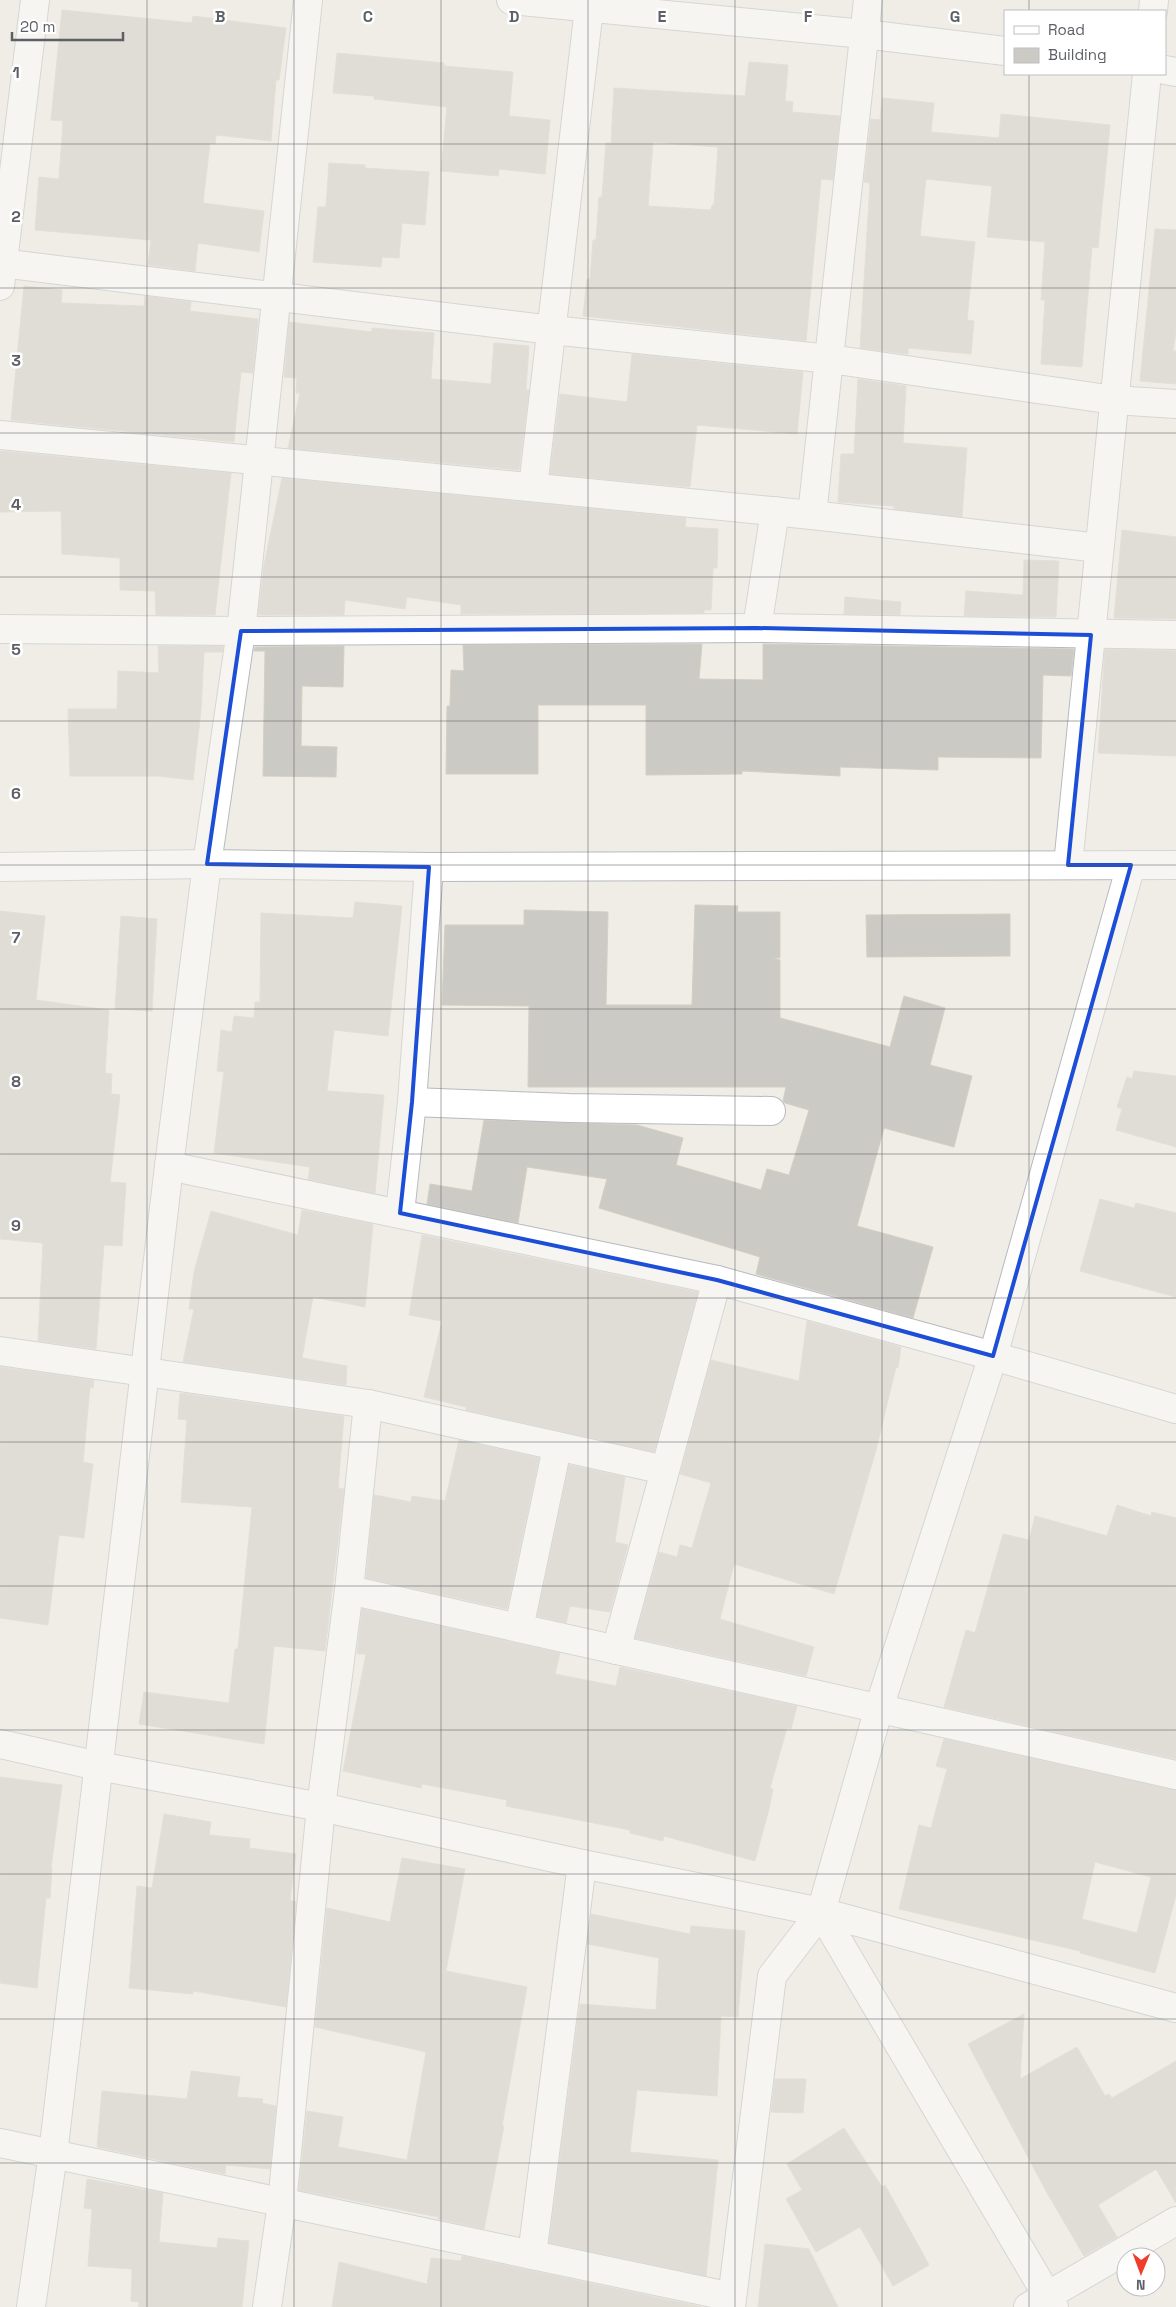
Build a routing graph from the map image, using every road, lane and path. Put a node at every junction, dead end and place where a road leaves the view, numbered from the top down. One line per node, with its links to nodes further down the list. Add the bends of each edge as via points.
1 (36, 0): 9 (street)
2 (308, 0): 10 (street)
3 (511, 0): 5 (street)
4 (868, 0): 6 (street)
5 (590, 4): 6 (street); 11 (street)
6 (864, 34): 7 (street); 12 (street)
7 (1004, 51)
8 (1147, 75): 13 (street)
9 (1, 271): 10 (street)
10 (276, 297): 11 (street); 16 (street)
11 (552, 330): 12 (street); 17 (street)
12 (830, 358): 13 (street); 19 (street)
13 (1114, 400): 14 (street); 20 (street)
14 (1176, 404)
15 (0, 435): 16 (street)
16 (259, 460): 17 (street); 23 (street)
17 (533, 487): 18 (street)
18 (775, 511): 19 (street); 21 (street)
19 (812, 515): 20 (street)
20 (1099, 548): 24 (street)
21 (757, 628): 23 (street); 24 (street)
22 (0, 629): 23 (street)
23 (240, 631): 26 (street)
24 (1091, 635): 25 (street); 27 (street)
25 (1176, 635)
26 (207, 864): 30 (street); 31 (street); 34 (street)
27 (1068, 864): 28 (street); 30 (street)
28 (1131, 865): 29 (street); 38 (street)
29 (1176, 865)
30 (429, 867): 32 (street)
31 (0, 868)
32 (412, 1102): 33 (street, via 569,1108); 35 (street)
33 (771, 1110)
34 (169, 1166): 35 (street); 39 (street)
35 (400, 1213): 36 (street)
36 (717, 1280): 38 (street); 43 (street)
37 (0, 1351): 39 (street)
38 (993, 1356): 41 (street); 47 (street)
39 (146, 1371): 40 (street); 49 (street)
40 (368, 1404): 42 (street); 44 (street)
41 (1176, 1410)
42 (557, 1448): 43 (street); 45 (street)
43 (665, 1470): 46 (street)
44 (349, 1590): 45 (street); 51 (street)
45 (519, 1628): 46 (street)
46 (616, 1650): 47 (street)
47 (879, 1708): 50 (street); 53 (street)
48 (0, 1744): 49 (street)
49 (98, 1766): 51 (street); 56 (street)
50 (1176, 1775)
51 (321, 1807): 52 (street); 57 (street)
52 (582, 1864): 53 (street); 59 (street)
53 (821, 1912): 54 (street); 60 (street, via 772,1976); 61 (street)
54 (1176, 2008)
55 (0, 2144): 56 (street)
56 (53, 2154): 57 (street); 62 (street)
57 (282, 2203): 59 (street); 63 (street)
58 (1176, 2221): 61 (street)
59 (532, 2255): 60 (street)
60 (732, 2302)
61 (1043, 2303)
62 (32, 2307)
63 (268, 2307)

